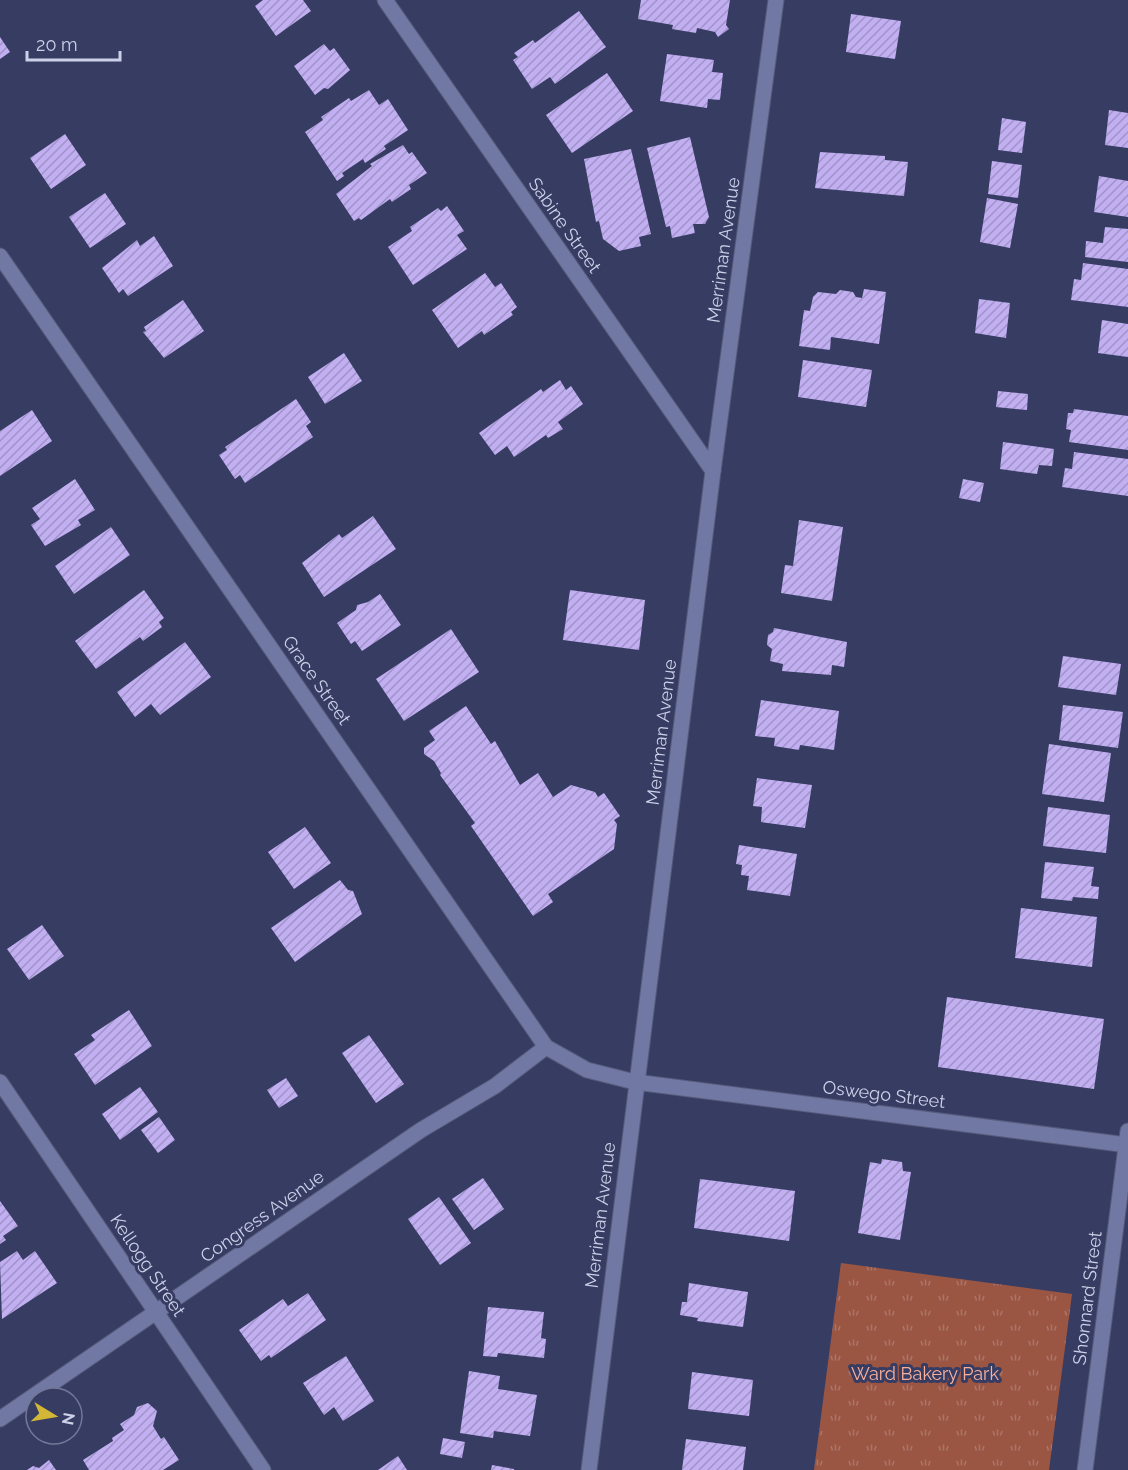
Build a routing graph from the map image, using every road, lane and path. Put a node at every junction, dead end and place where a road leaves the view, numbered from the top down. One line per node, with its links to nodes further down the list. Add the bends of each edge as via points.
1 (386, 0): 4 (street, Sabine Street)
2 (777, 0): 4 (street, Merriman Avenue)
3 (0, 256): 5 (street, Grace Street)
4 (713, 471): 7 (street, Merriman Avenue)
5 (546, 1047): 7 (street, Grace Street, via 586,1070); 9 (street, Congress Avenue, via 495,1086 421,1130)
6 (0, 1082): 9 (street, Kellogg Street)
7 (635, 1082): 8 (street, Oswego Street); 12 (street, Merriman Avenue)
8 (1127, 1140): 13 (street, Shonnard Street)
9 (157, 1312): 10 (street, Congress Avenue); 11 (street, Kellogg Street)
10 (0, 1419)
11 (263, 1470)
12 (589, 1470)
13 (1085, 1470)

